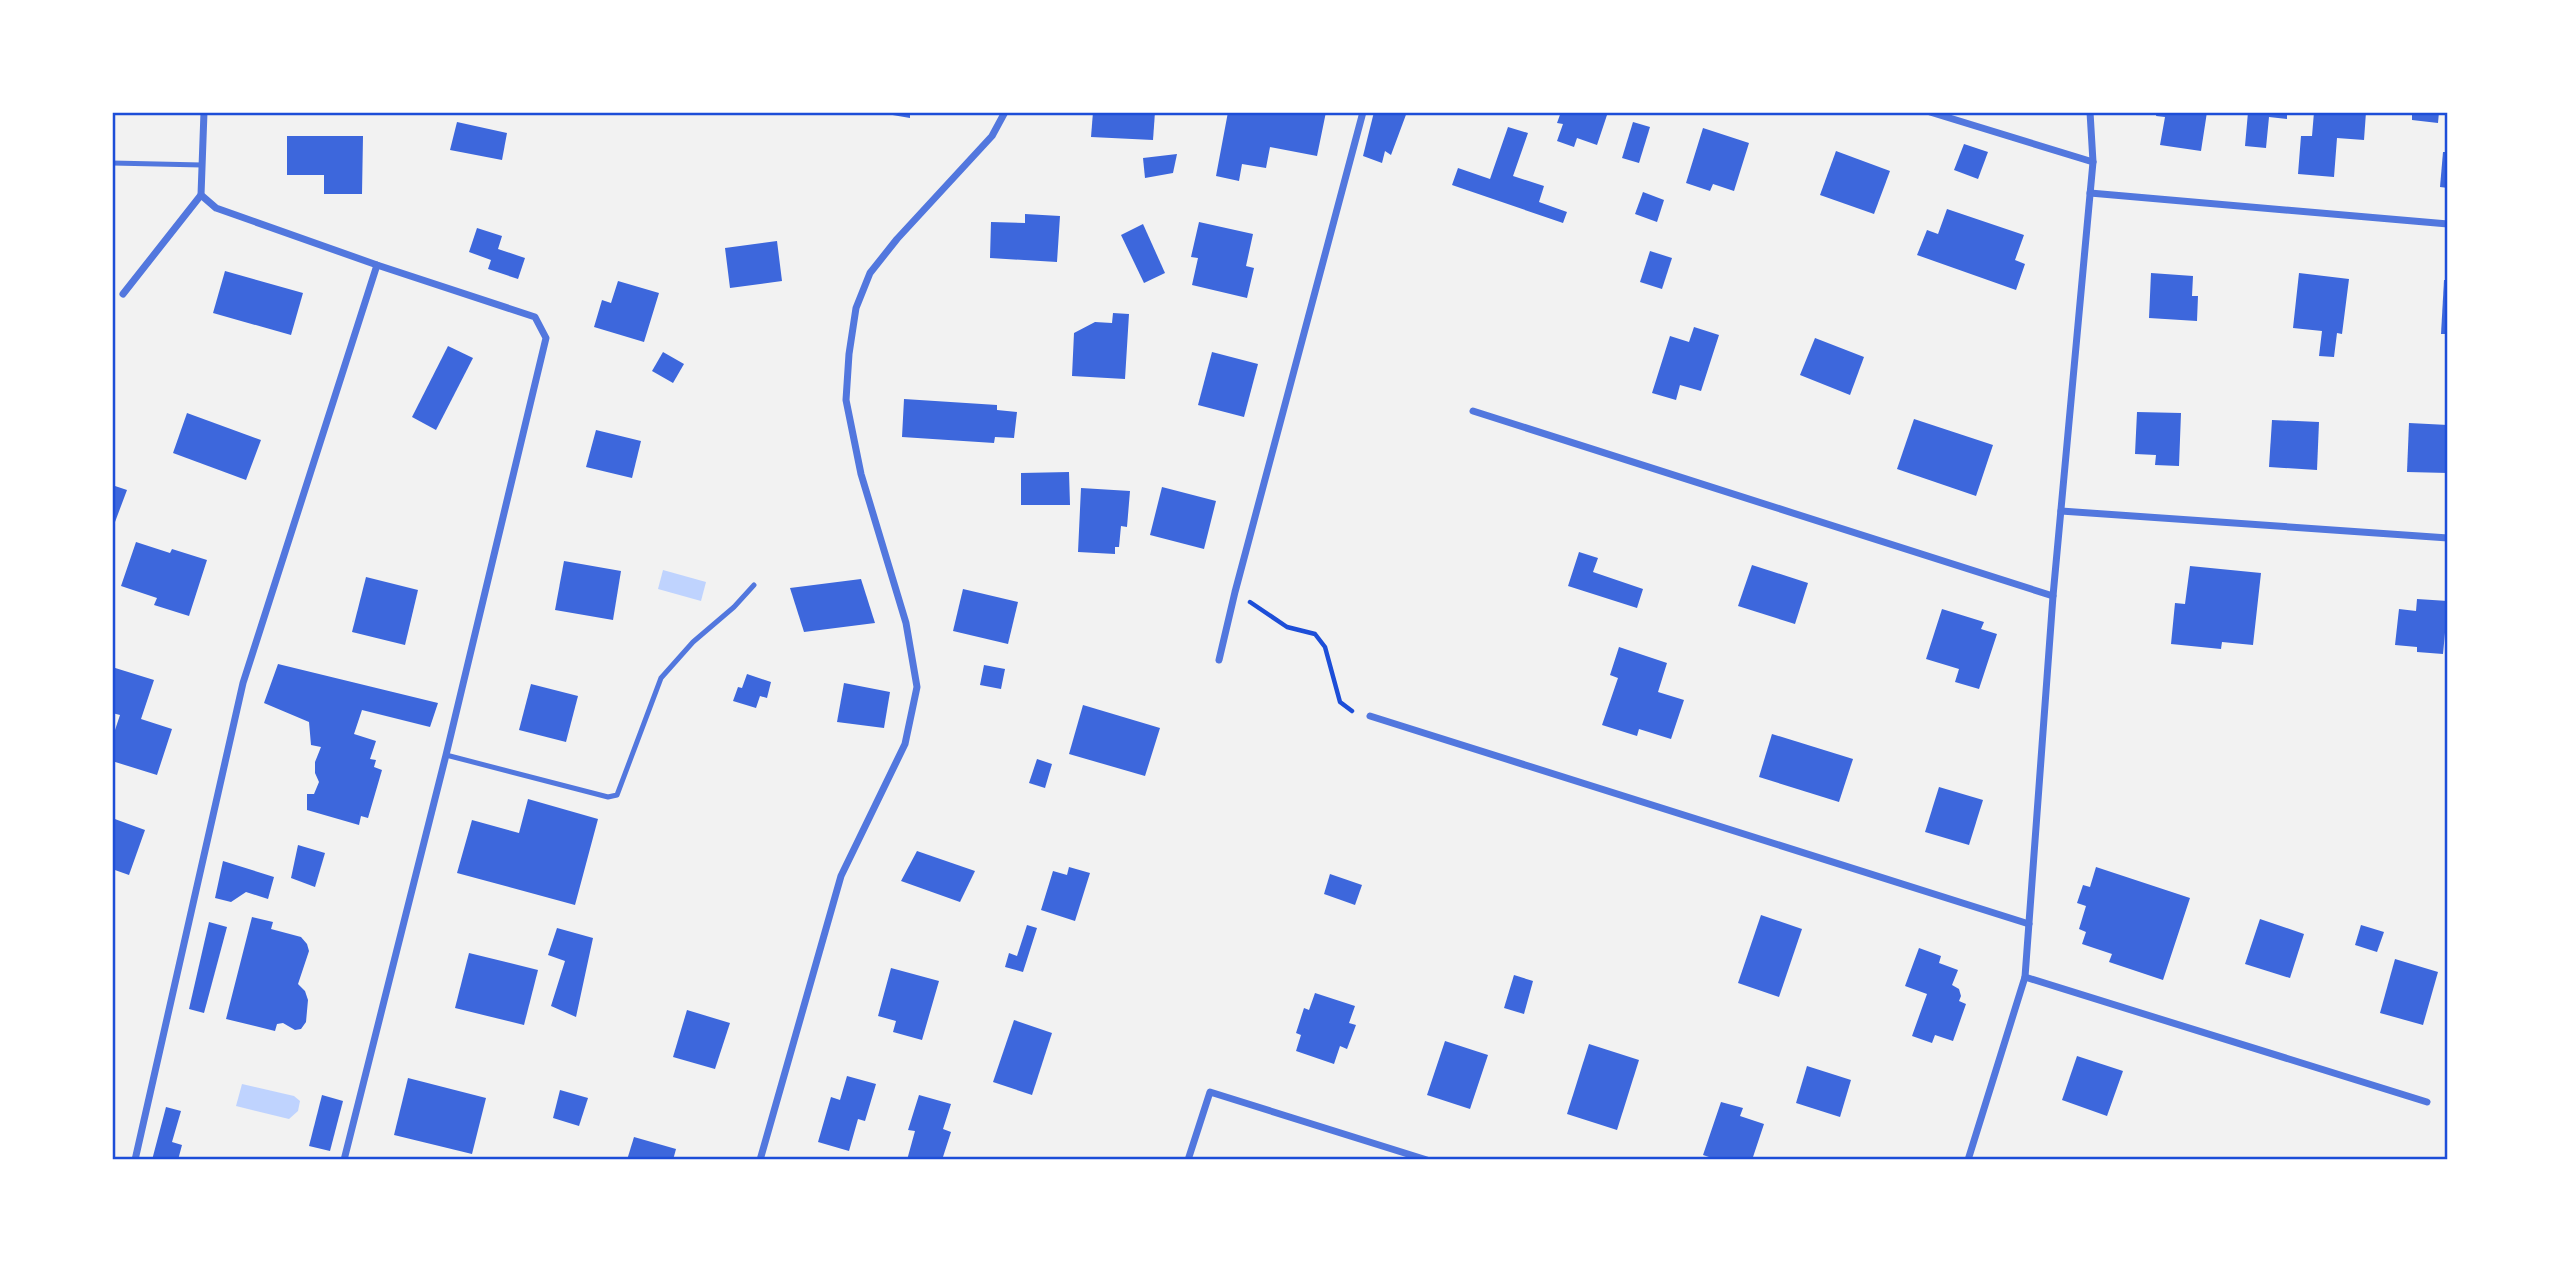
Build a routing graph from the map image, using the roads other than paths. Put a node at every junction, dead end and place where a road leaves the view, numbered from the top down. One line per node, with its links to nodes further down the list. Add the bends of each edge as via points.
1 (204, 112): 8 (street)
2 (1004, 112): 27 (street, via 992,136 870,273 856,307 846,400 861,474 906,623 917,688 905,744 841,876)
3 (1363, 112): 19 (street)
4 (1930, 112): 6 (street)
5 (2090, 112): 6 (street)
6 (2093, 162): 9 (street)
7 (112, 163): 8 (lane)
8 (202, 165): 10 (street)
9 (2090, 193): 11 (street); 15 (street)
10 (201, 195): 12 (street, via 216,208); 13 (street)
11 (2448, 224)
12 (377, 265): 21 (street, via 535,317 546,338); 25 (street, via 243,682)
13 (122, 294)
14 (1473, 411): 18 (street)
15 (2061, 511): 16 (street); 18 (street)
16 (2448, 538)
17 (754, 585): 21 (lane, via 661,678 617,795 608,797)
18 (2053, 596): 22 (street)
19 (1219, 660)
20 (1370, 716): 22 (street)
21 (446, 755): 26 (street)
22 (2029, 923): 23 (street)
23 (2025, 977): 24 (street); 30 (street)
24 (2427, 1102)
25 (135, 1160)
26 (344, 1160)
27 (760, 1160)
28 (1188, 1160): 29 (street, via 1210,1092)
29 (1427, 1160)
30 (1968, 1160)

